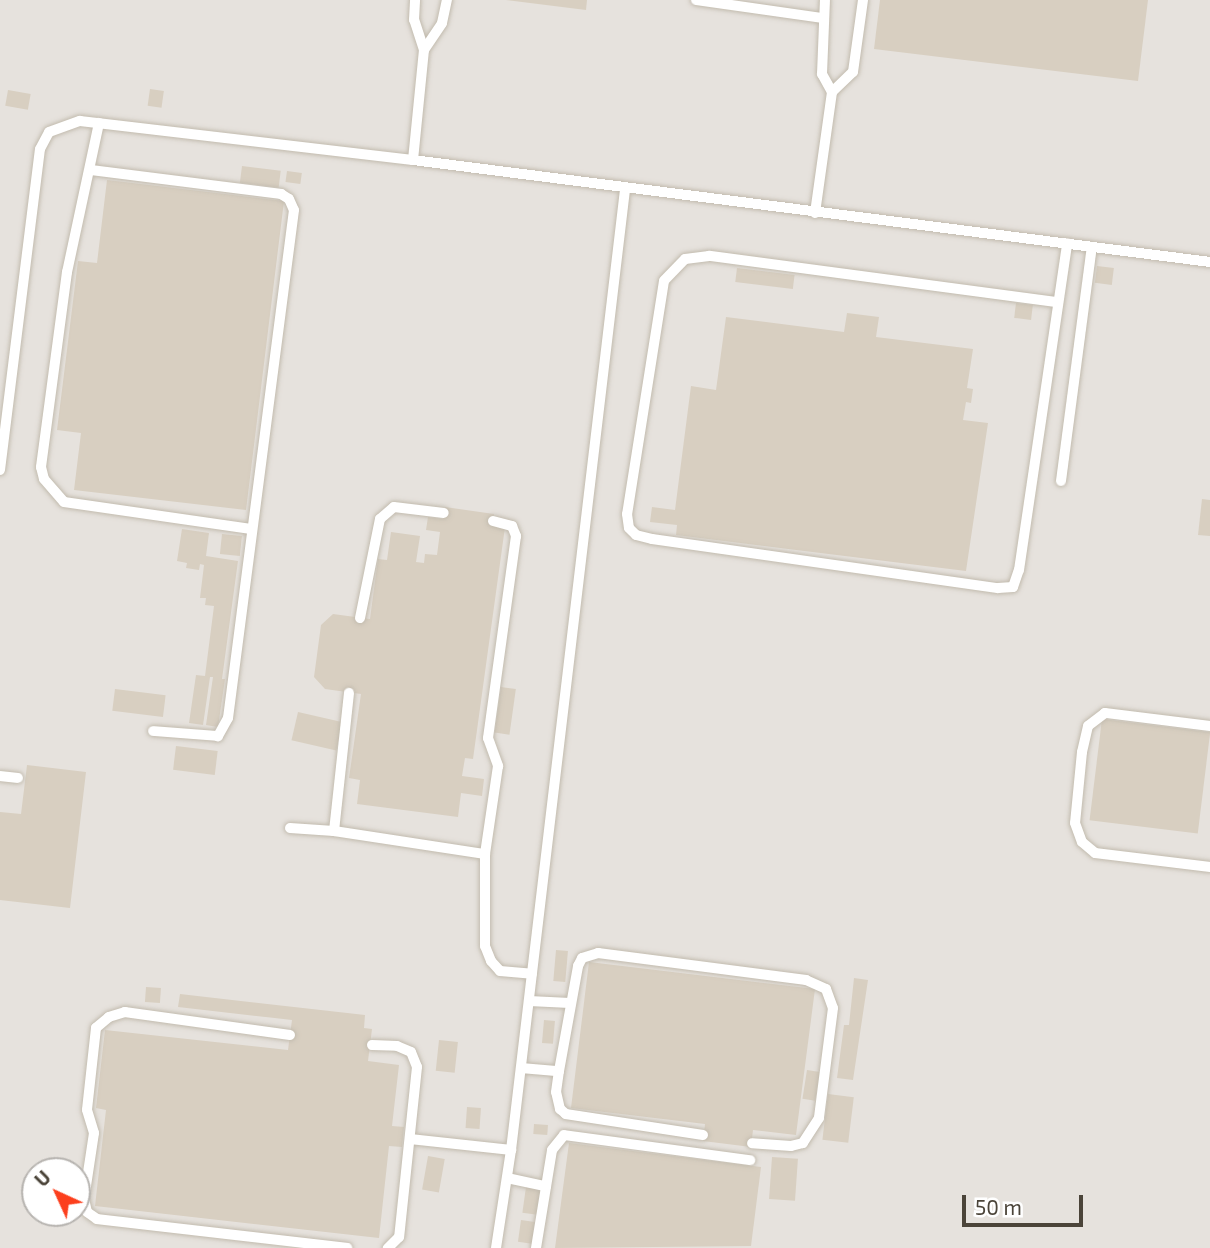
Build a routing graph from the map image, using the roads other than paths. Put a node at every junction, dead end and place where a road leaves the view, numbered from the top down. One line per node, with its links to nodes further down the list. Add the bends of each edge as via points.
1 (415, 0): 7 (lane, via 414,20)
2 (447, 0): 7 (lane, via 442,23)
3 (696, 0): 6 (lane)
4 (825, 0): 6 (lane)
5 (863, 0): 8 (lane, via 853,72)
6 (822, 18): 8 (lane, via 822,74)
7 (424, 50): 10 (lane)
8 (832, 92): 13 (lane)
9 (99, 123): 10 (lane); 11 (lane); 18 (lane, via 80,121 59,127 49,132 40,149)
10 (413, 160): 12 (lane)
11 (91, 170): 23 (lane, via 67,272 41,467 44,478 64,502); 23 (lane, via 281,194 289,199 293,221)
12 (625, 189): 13 (lane); 34 (lane)
13 (815, 213): 14 (lane)
14 (1067, 244): 15 (lane); 17 (lane)
15 (1093, 247): 16 (lane); 20 (lane)
16 (1210, 262)
17 (1056, 302): 17 (lane, via 1013,587 652,538 636,535 629,528 627,514 664,281 685,259 709,256)
18 (4, 400): 19 (lane)
19 (0, 470)
20 (1061, 481)
21 (444, 513): 24 (lane, via 394,507 380,519)
22 (493, 521): 32 (lane, via 512,526 516,536 488,738 498,766)
23 (251, 529): 27 (lane, via 223,731 218,736)
24 (360, 618)
25 (349, 693): 31 (lane)
26 (1210, 726): 33 (lane, via 1105,713 1088,726 1074,823 1082,842 1095,853)
27 (153, 731)
28 (0, 776): 29 (lane)
29 (18, 778)
30 (290, 828): 31 (lane)
31 (334, 831): 32 (lane)
32 (485, 854): 34 (lane, via 488,954 499,971)
33 (1210, 867)
34 (532, 974): 35 (lane)
35 (528, 1001): 36 (lane); 39 (lane)
36 (570, 1003): 40 (lane); 43 (lane, via 582,958 598,953 806,980 826,989 833,1008 819,1118 803,1143)
37 (290, 1035): 48 (lane, via 125,1012 96,1028 87,1110 94,1133 84,1199 87,1212 97,1219)
38 (372, 1045): 42 (lane, via 411,1052 417,1067)
39 (521, 1068): 40 (lane); 44 (lane)
40 (559, 1071): 41 (lane, via 557,1103 566,1114)
41 (703, 1135)
42 (411, 1139): 44 (lane); 49 (lane, via 399,1237)
43 (752, 1143)
44 (511, 1150): 46 (lane)
45 (750, 1160): 47 (lane, via 564,1135 552,1150)
46 (507, 1178): 47 (lane); 50 (lane)
47 (546, 1186): 51 (lane)
48 (347, 1248)
49 (388, 1248)
50 (496, 1248)
51 (536, 1248)

